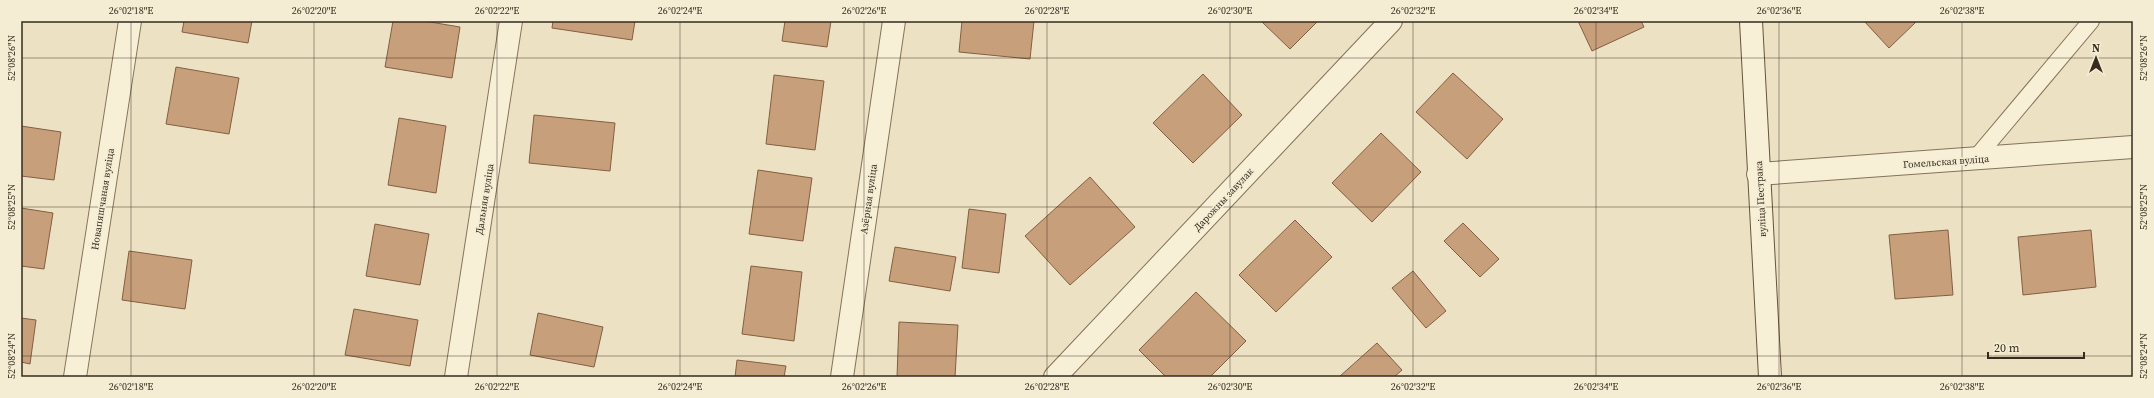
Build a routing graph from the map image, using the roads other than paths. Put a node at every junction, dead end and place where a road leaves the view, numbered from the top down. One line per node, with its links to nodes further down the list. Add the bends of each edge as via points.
1 (130, 21): 10 (street, Новапяшчаная вуліца)
2 (511, 21): 11 (street, Дальняя вуліца)
3 (894, 21): 12 (street, Азёрная вуліца)
4 (1392, 21): 13 (street, Дарожны завулак)
5 (1750, 21): 9 (street, вуліца Пестрака)
6 (2091, 21): 8 (lane)
7 (2133, 147): 8 (street, Гомельская вуліца)
8 (1976, 159): 9 (street, Гомельская вуліца)
9 (1758, 174): 14 (street, вуліца Пестрака)
10 (75, 377)
11 (456, 377)
12 (842, 377)
13 (1055, 377)
14 (1770, 377)

